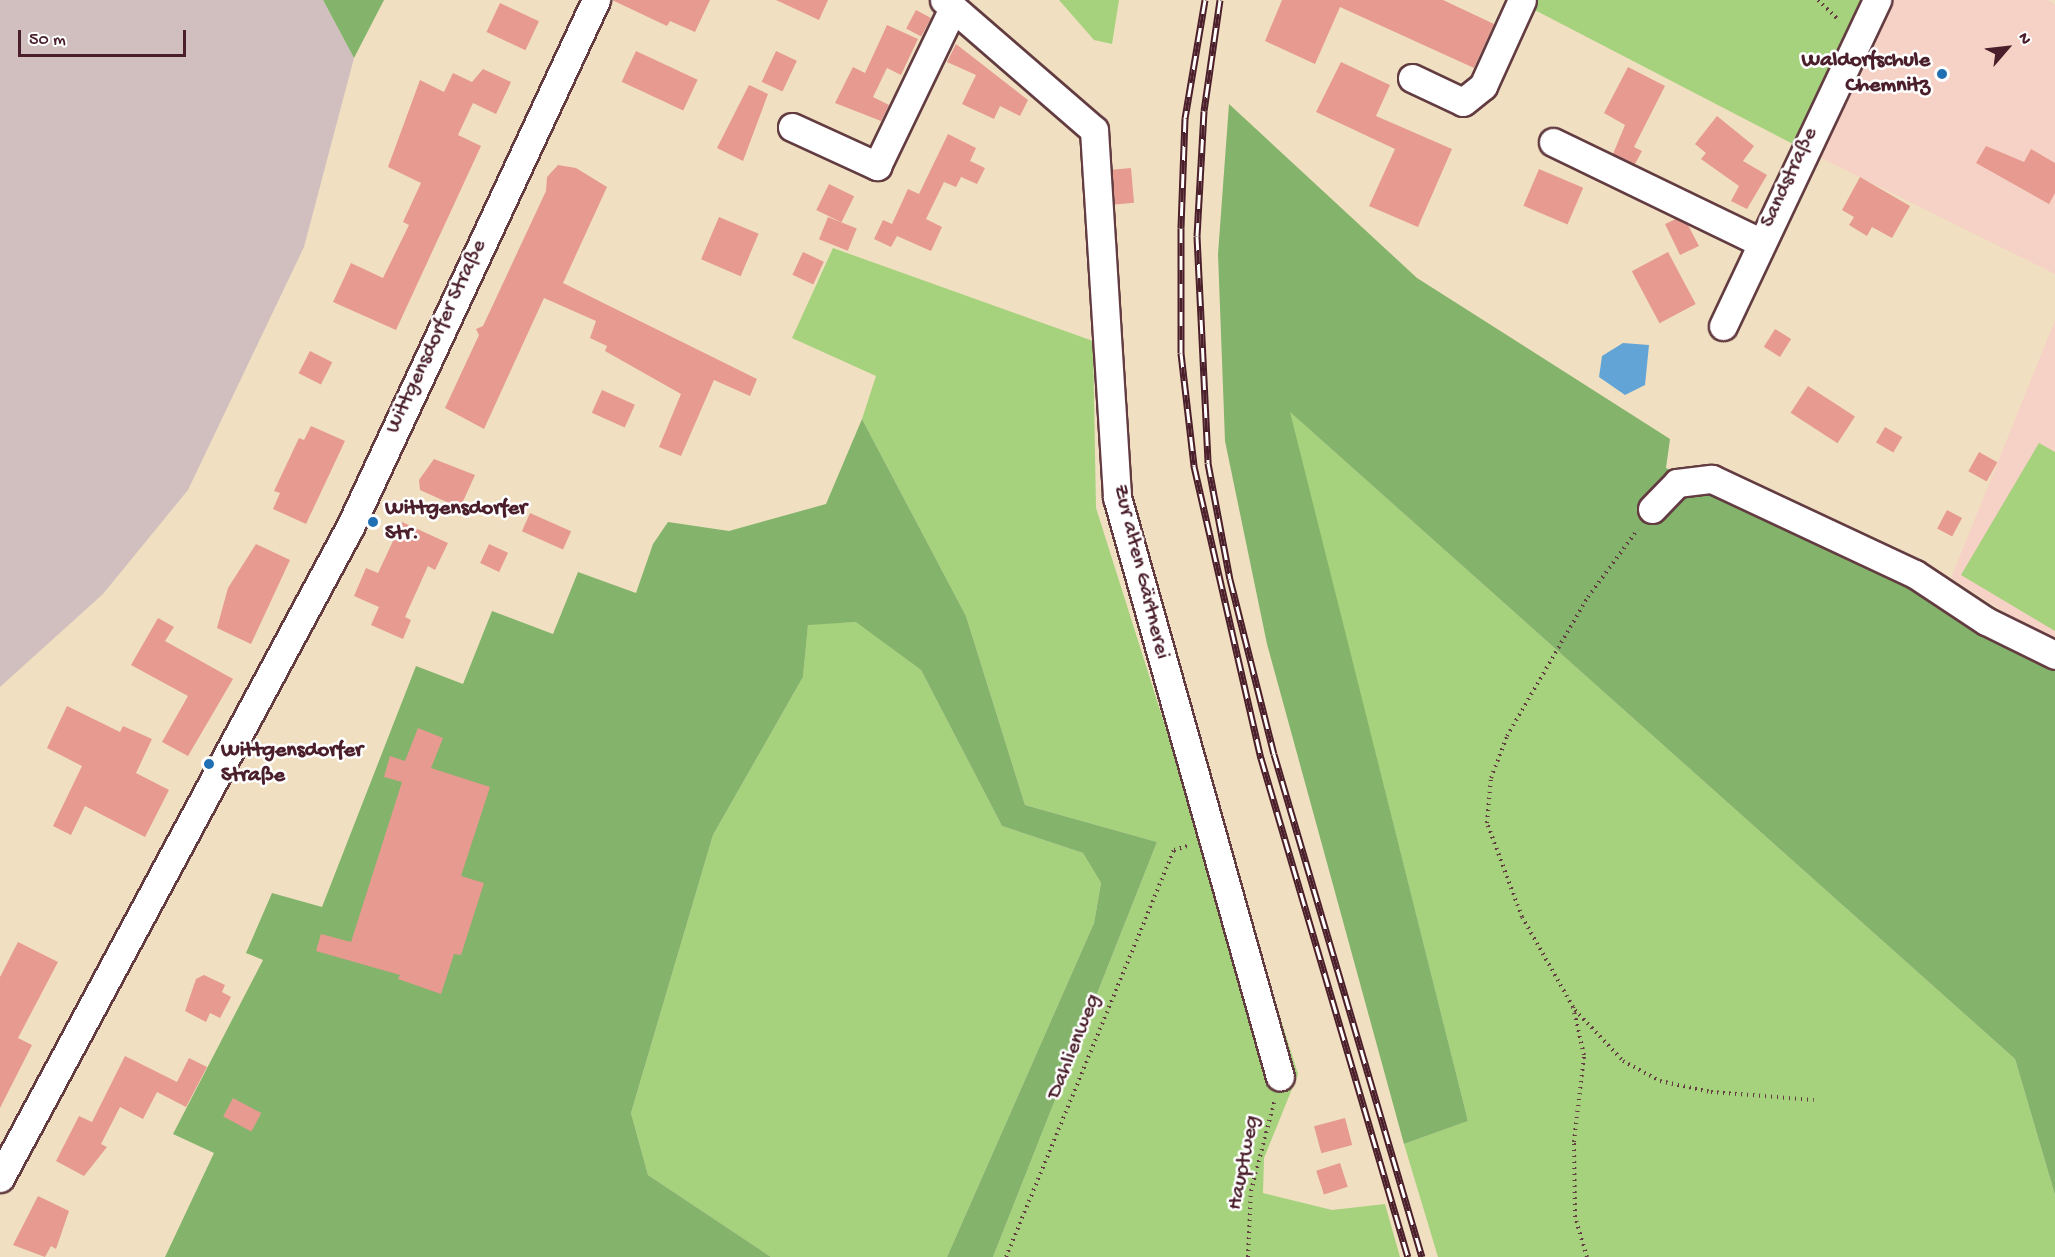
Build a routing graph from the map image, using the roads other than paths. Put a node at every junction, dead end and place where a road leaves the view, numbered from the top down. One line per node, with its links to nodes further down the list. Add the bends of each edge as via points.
1 (596, 0): 13 (street, Wittgensdorfer Straße, via 350,527)
2 (1522, 0): 5 (street, via 1483,86 1463,102)
3 (1877, 0): 8 (street, Sandstraße)
4 (948, 4): 6 (street, Zur alten Gärtnerei, via 877,166); 12 (street, Zur alten Gärtnerei, via 1094,130 1117,497)
5 (1412, 78)
6 (792, 127)
7 (1553, 142): 8 (street, via 1704,220)
8 (1760, 242): 9 (street, Sandstraße)
9 (1723, 326)
10 (1652, 509): 11 (street, via 1677,483 1712,479 1915,574 1986,621)
11 (2055, 655)
12 (1280, 1077)
13 (0, 1178)

